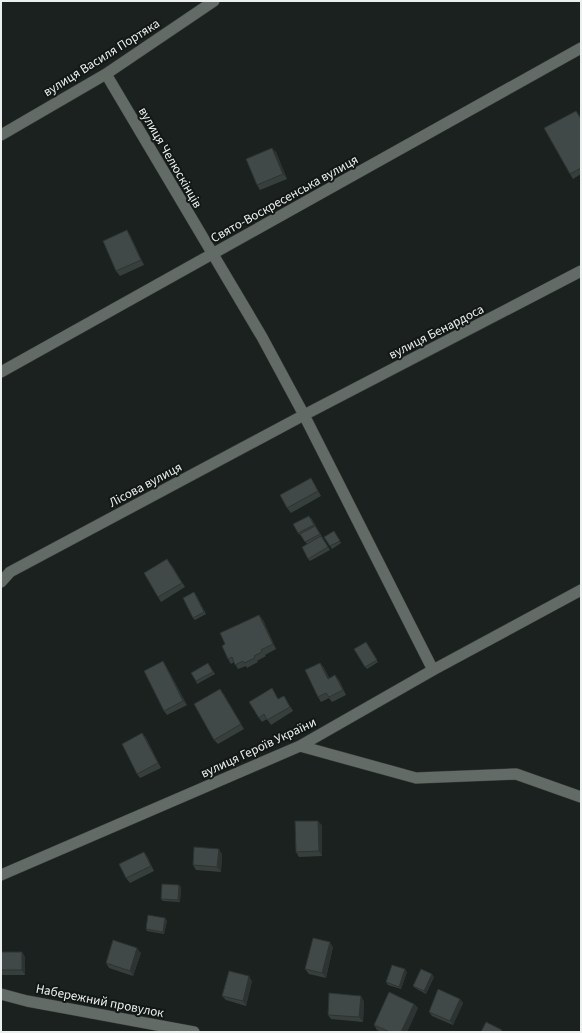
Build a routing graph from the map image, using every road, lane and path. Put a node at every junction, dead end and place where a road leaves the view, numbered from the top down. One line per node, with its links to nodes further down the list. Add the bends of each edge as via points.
1 (214, 1): 3 (street, вулиця Василя Портяка)
2 (581, 48): 5 (street, Свято-Воскресенська вулиця)
3 (106, 74): 4 (street, вулиця Василя Портяка); 5 (street, вулиця Челюскінців)
4 (1, 134)
5 (212, 255): 7 (street, Свято-Воскресенська вулиця); 8 (street, вулиця Челюскінців, via 262,337)
6 (581, 271): 8 (street, вулиця Бенардоса)
7 (1, 372)
8 (304, 415): 9 (street, Лісова вулиця, via 10,572); 11 (street, вулиця Челюскінців)
9 (1, 582)
10 (581, 590): 11 (street, вулиця Героїв України)
11 (433, 670): 12 (street, вулиця Героїв України)
12 (300, 746): 13 (street, via 416,778 516,774); 14 (street, вулиця Героїв України)
13 (581, 797)
14 (1, 875)
15 (1, 994): 16 (street, Набережний провулок)
16 (194, 1032)

